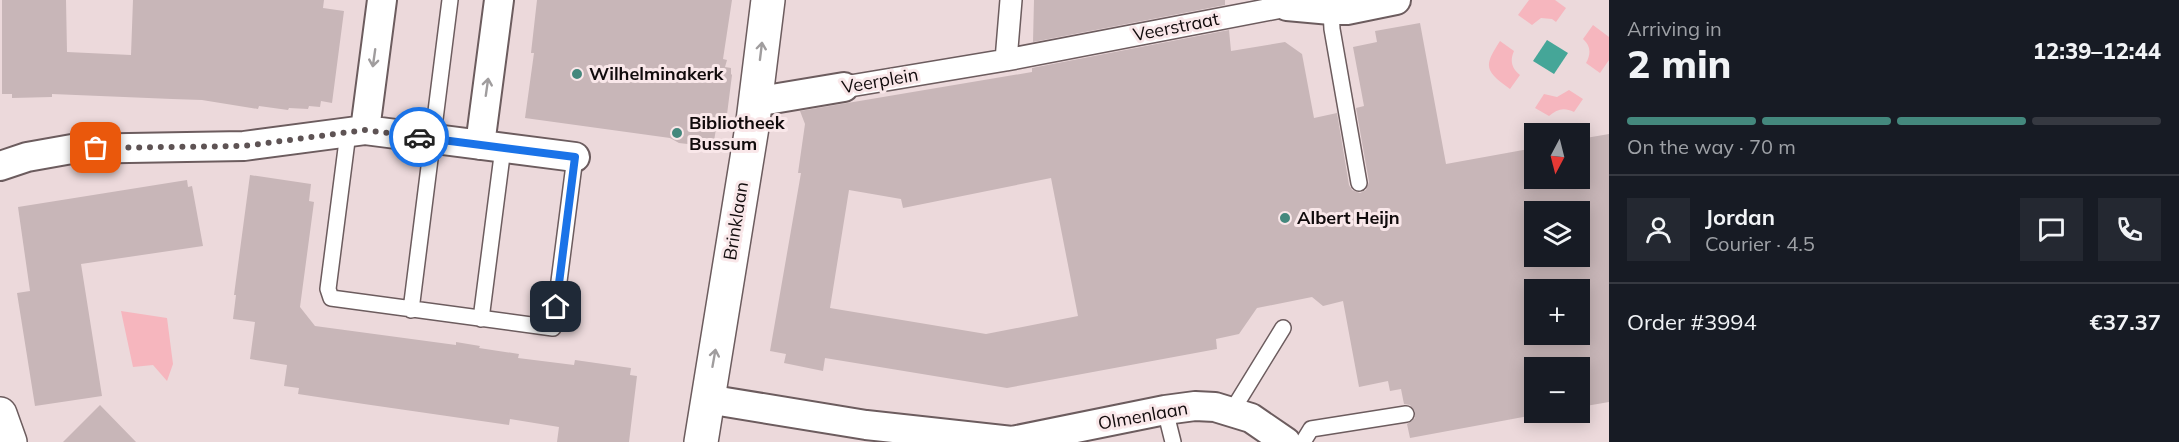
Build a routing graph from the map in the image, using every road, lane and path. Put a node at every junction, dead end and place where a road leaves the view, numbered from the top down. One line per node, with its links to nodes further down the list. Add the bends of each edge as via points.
1 (382, 0): 12 (street, one-way to 12)
2 (450, 0): 13 (lane)
3 (499, 0): 14 (street, one-way to 3)
4 (768, 0): 11 (street, Brinklaan, one-way to 4)
5 (1011, 0): 9 (street)
6 (1396, 0): 8 (street, Veerstraat)
7 (1287, 6): 8 (street, Veerstraat); 9 (street, Veerstraat)
8 (1339, 10): 17 (lane, via 1332,29)
9 (1006, 60): 10 (street, Veerplein)
10 (844, 87): 11 (street, Veerplein)
11 (755, 102): 21 (street, Brinklaan, one-way to 11)
12 (356, 131): 13 (street); 16 (street, via 244,146 72,149); 18 (lane, via 328,289 331,298)
13 (433, 139): 14 (street); 18 (lane)
14 (491, 146): 15 (street); 19 (lane)
15 (575, 157): 19 (lane, via 554,328)
16 (0, 166)
17 (1359, 183)
18 (411, 310): 19 (lane)
19 (481, 319)
20 (1283, 328): 23 (lane)
21 (707, 399): 22 (street, Olmenlaan, via 866,425 1012,441); 27 (street, Brinklaan)
22 (1164, 410): 23 (street, Olmenlaan, via 1195,406); 28 (lane)
23 (1232, 411): 29 (street, Olmenlaan, via 1251,418)
24 (0, 414): 26 (street)
25 (1406, 414): 30 (lane, via 1311,429)
26 (10, 442)
27 (700, 442)
28 (1173, 442)
29 (1286, 442)
30 (1303, 442)

